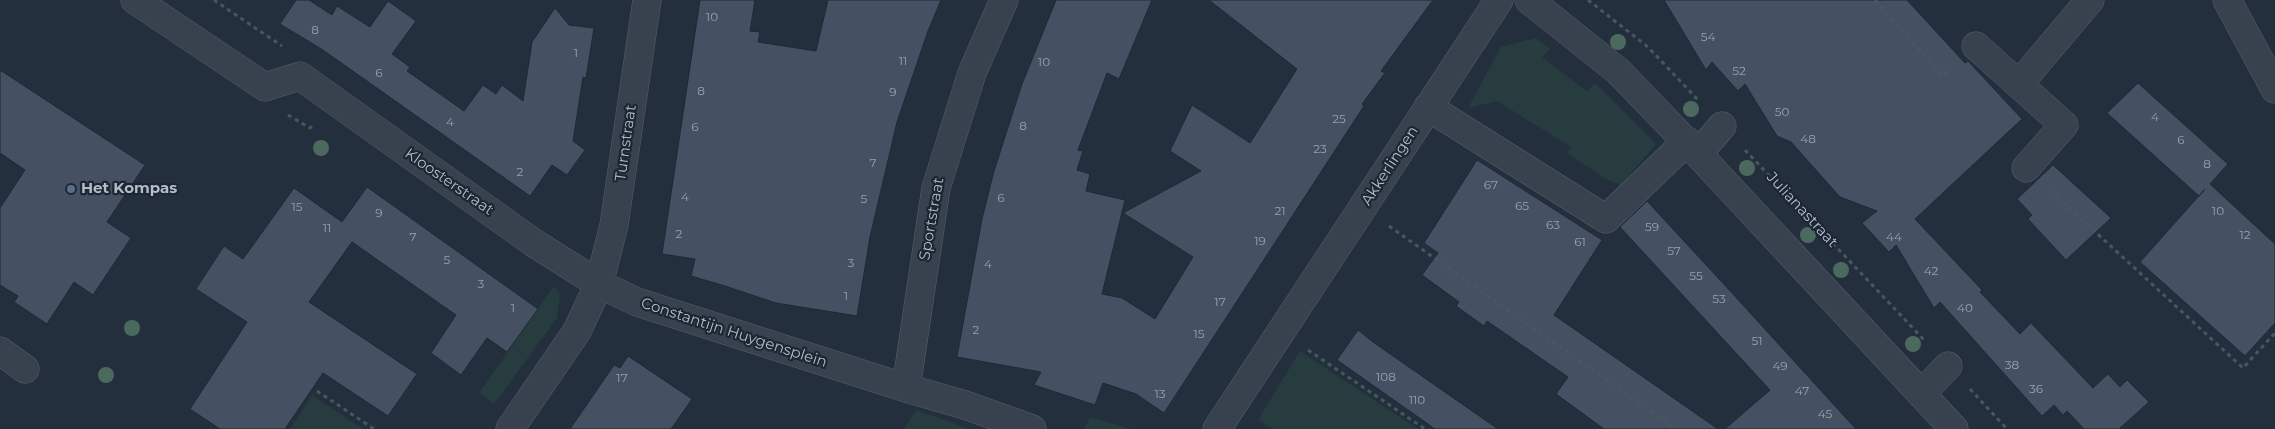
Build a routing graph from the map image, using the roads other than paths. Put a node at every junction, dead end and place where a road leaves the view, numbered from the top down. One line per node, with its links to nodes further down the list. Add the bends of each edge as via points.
1 (135, 0): 15 (street, Kloosterstraat, via 265,86 300,76 534,242)
2 (647, 0): 15 (street, Turnstraat, via 614,225)
3 (1004, 0): 19 (street, Sportstraat, via 972,73 936,188)
4 (1499, 0): 11 (street, Akkerlingen)
5 (1528, 0): 13 (street, via 1618,71)
6 (2090, 0): 9 (street)
7 (2227, 0): 10 (street)
8 (1976, 46): 9 (street)
9 (2018, 84): 14 (street, via 2064,125)
10 (2275, 89)
11 (1428, 107): 13 (street, via 1606,219); 23 (street, Akkerlingen)
12 (1722, 126): 13 (street)
13 (1692, 148): 20 (street)
14 (2026, 168)
15 (599, 284): 19 (street, Constantijn Huygensplein, via 637,302); 21 (street, via 577,331)
16 (0, 351): 18 (street)
17 (1948, 366): 20 (street)
18 (25, 369)
19 (906, 388): 22 (street, Constantijn Huygensplein)
20 (1921, 394): 24 (street)
21 (510, 429)
22 (1032, 429)
23 (1217, 429)
24 (1953, 429)

